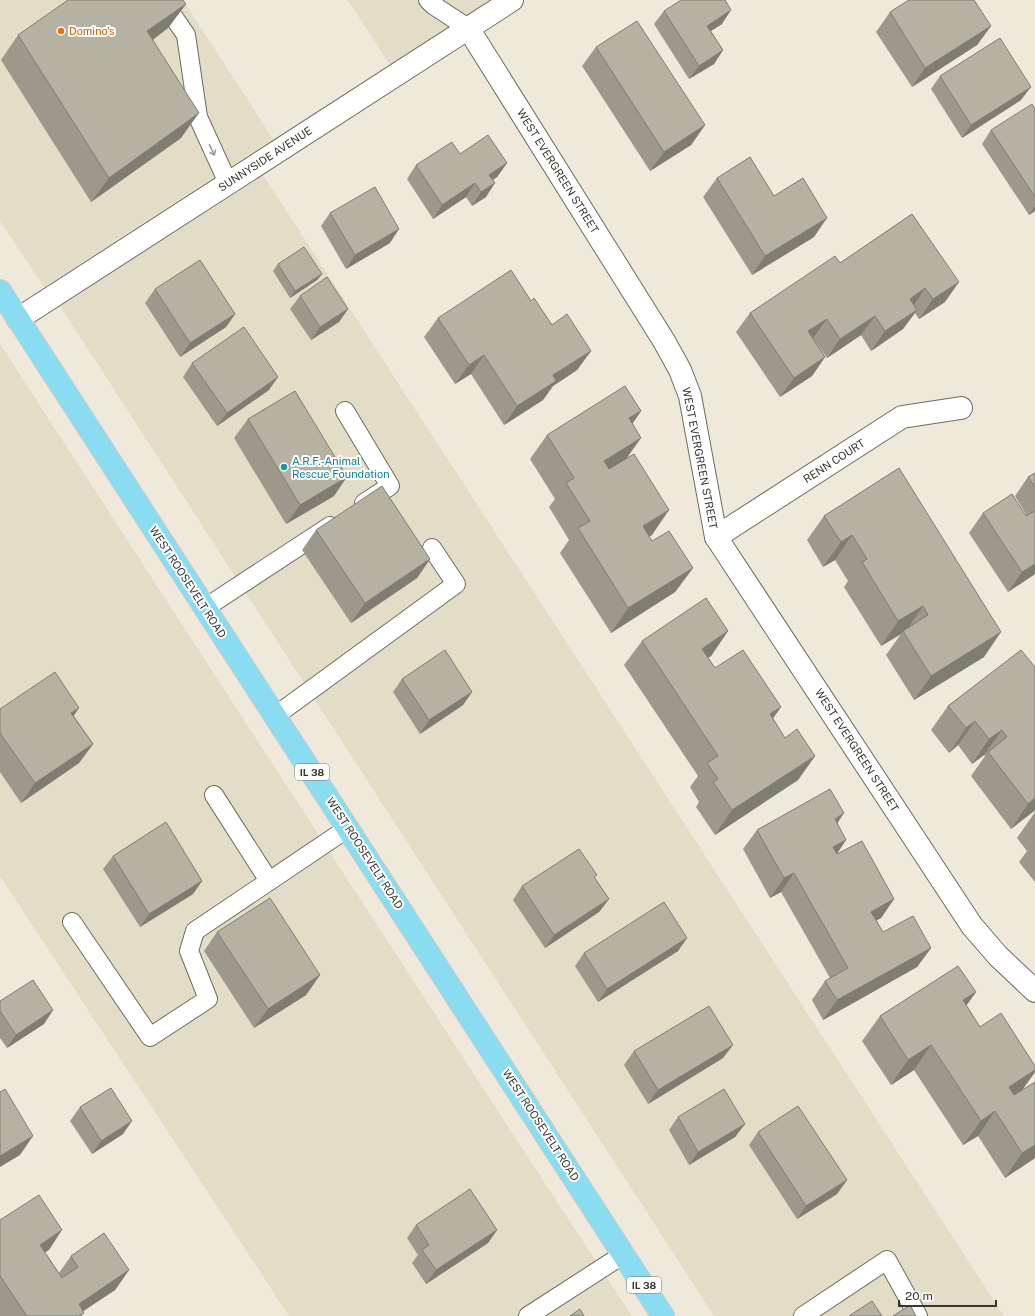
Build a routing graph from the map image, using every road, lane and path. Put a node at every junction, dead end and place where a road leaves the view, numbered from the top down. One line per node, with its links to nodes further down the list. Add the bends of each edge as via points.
1 (162, 0): 5 (lane, one-way to 5, via 186,35 198,117)
2 (428, 0): 4 (lane)
3 (512, 0): 4 (street, SUNNYSIDE AVENUE)
4 (468, 28): 5 (street, SUNNYSIDE AVENUE); 10 (street, WEST EVERGREEN STREET, via 680,370 690,396)
5 (228, 183): 7 (street, SUNNYSIDE AVENUE)
6 (0, 291): 7 (main road, WEST ROOSEVELT ROAD / IL 38)
7 (18, 319): 12 (main road, WEST ROOSEVELT ROAD / IL 38)
8 (961, 408): 10 (street, RENN COURT, via 902,417)
9 (345, 411): 12 (lane, via 390,486)
10 (716, 537): 18 (street, WEST EVERGREEN STREET, via 972,926)
11 (432, 548): 13 (lane, via 456,584)
12 (205, 608): 13 (main road, WEST ROOSEVELT ROAD / IL 38)
13 (275, 716): 15 (main road, WEST ROOSEVELT ROAD / IL 38)
14 (214, 795): 16 (lane)
15 (348, 828): 16 (lane); 19 (main road, WEST ROOSEVELT ROAD / IL 38)
16 (269, 881): 17 (lane, via 195,931 189,951 208,1000 150,1037)
17 (72, 922)
18 (1035, 992)
19 (624, 1254): 20 (lane); 21 (main road, WEST ROOSEVELT ROAD / IL 38)
20 (528, 1316)
21 (664, 1316)
22 (803, 1316): 23 (lane, via 887,1260)
23 (918, 1316)

